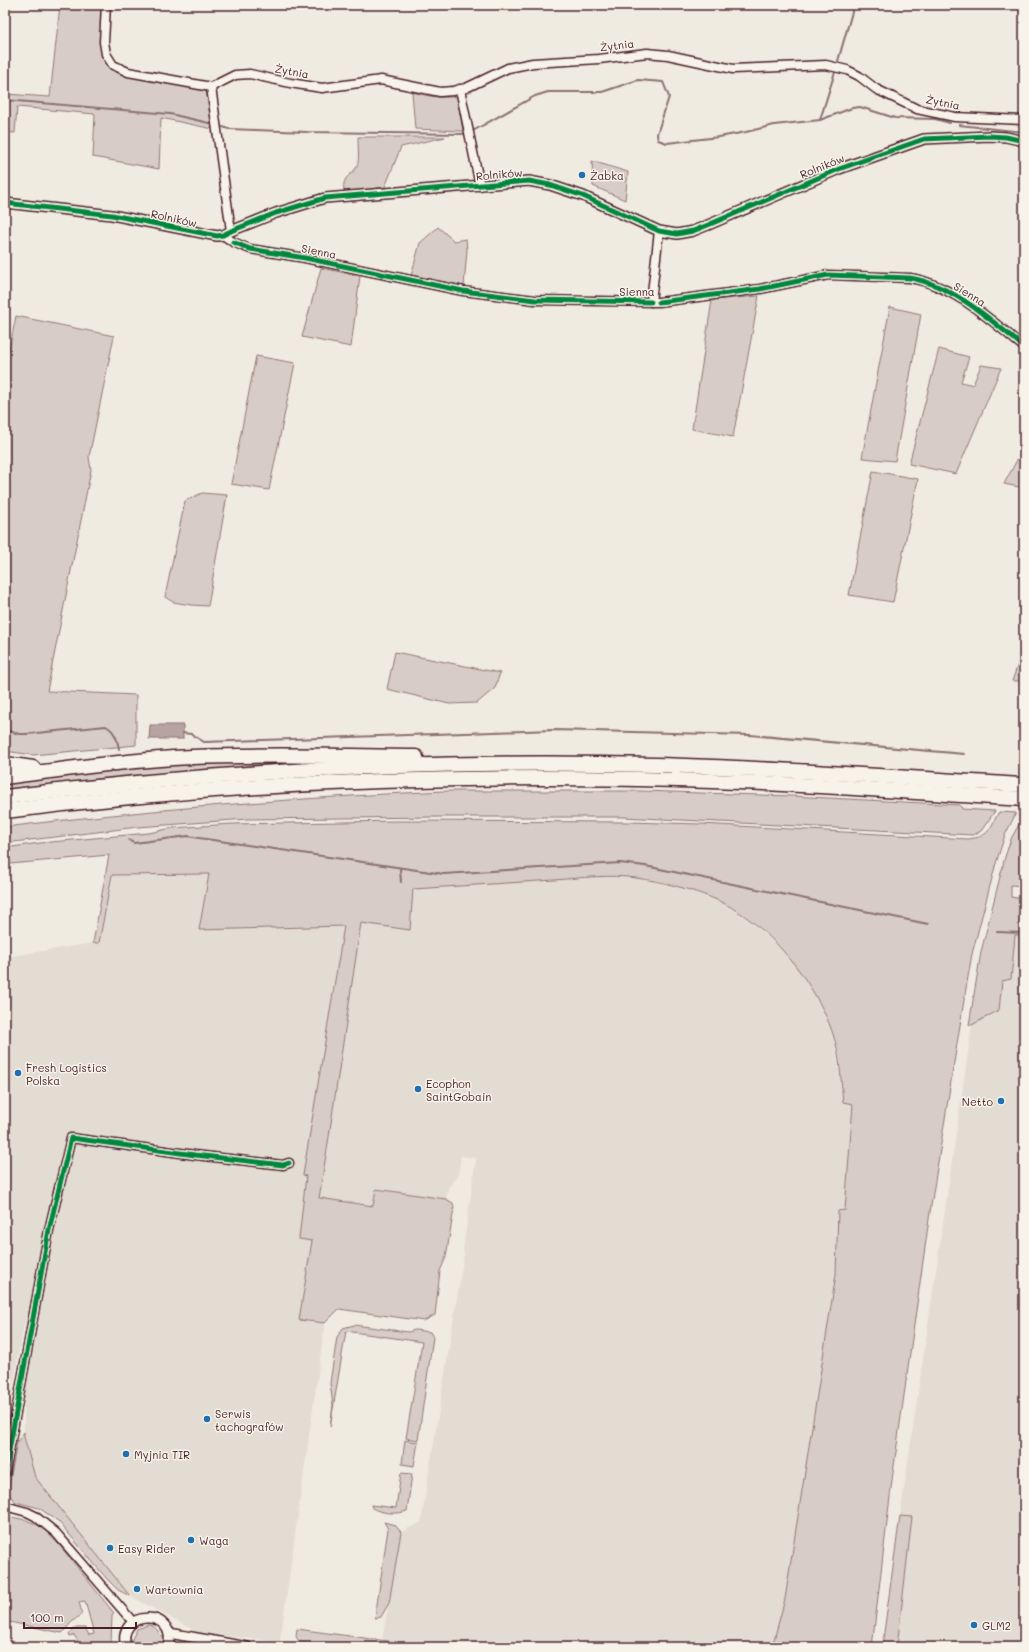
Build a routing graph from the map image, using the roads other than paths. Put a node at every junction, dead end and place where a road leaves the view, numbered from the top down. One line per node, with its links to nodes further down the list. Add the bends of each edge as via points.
1 (106, 5): 2 (street, via 104,42 106,54 113,65 128,72)
2 (211, 87): 3 (street, Żytnia, via 235,75 250,74 322,88 381,80 440,92); 9 (street)
3 (460, 89): 4 (street, Żytnia, via 508,68 533,63 647,53 733,69 826,64 847,70 876,89 917,109 955,117); 6 (street)
4 (1024, 120)
5 (1024, 141): 8 (street, Rolników, via 989,136 924,139 839,169 693,231 677,234)
6 (480, 186): 8 (street, Rolników, via 534,181 583,196); 9 (street, Rolników, via 325,198 276,213)
7 (5, 203): 9 (street, Rolników, via 112,215 210,236)
8 (660, 231): 10 (street)
9 (227, 233): 10 (street, Sienna, via 233,242 250,249 463,291 535,300)
10 (655, 302): 11 (street, Sienna, via 760,289 828,275 910,278 922,280 979,310)
11 (1024, 347)
12 (5, 764): 14 (highway)
13 (480, 764): 14 (highway, via 431,757 240,756 156,760); 16 (highway, via 739,768); 17 (highway, via 222,776)
14 (55, 771): 15 (highway)
15 (5, 777)
16 (1024, 785)
17 (5, 797)
18 (1024, 799): 19 (highway, via 712,781 465,778 234,789 41,807)
19 (5, 813)
20 (289, 1163): 21 (street, via 283,1165 194,1155 71,1138 48,1230)
21 (5, 1473)
22 (5, 1506): 23 (street, via 35,1516 56,1533)
23 (133, 1622): 24 (street, via 146,1617 154,1618 165,1626); 25 (street, via 125,1634)
24 (169, 1633): 26 (street); 27 (street)
25 (126, 1647)
26 (168, 1647)
27 (248, 1647)

